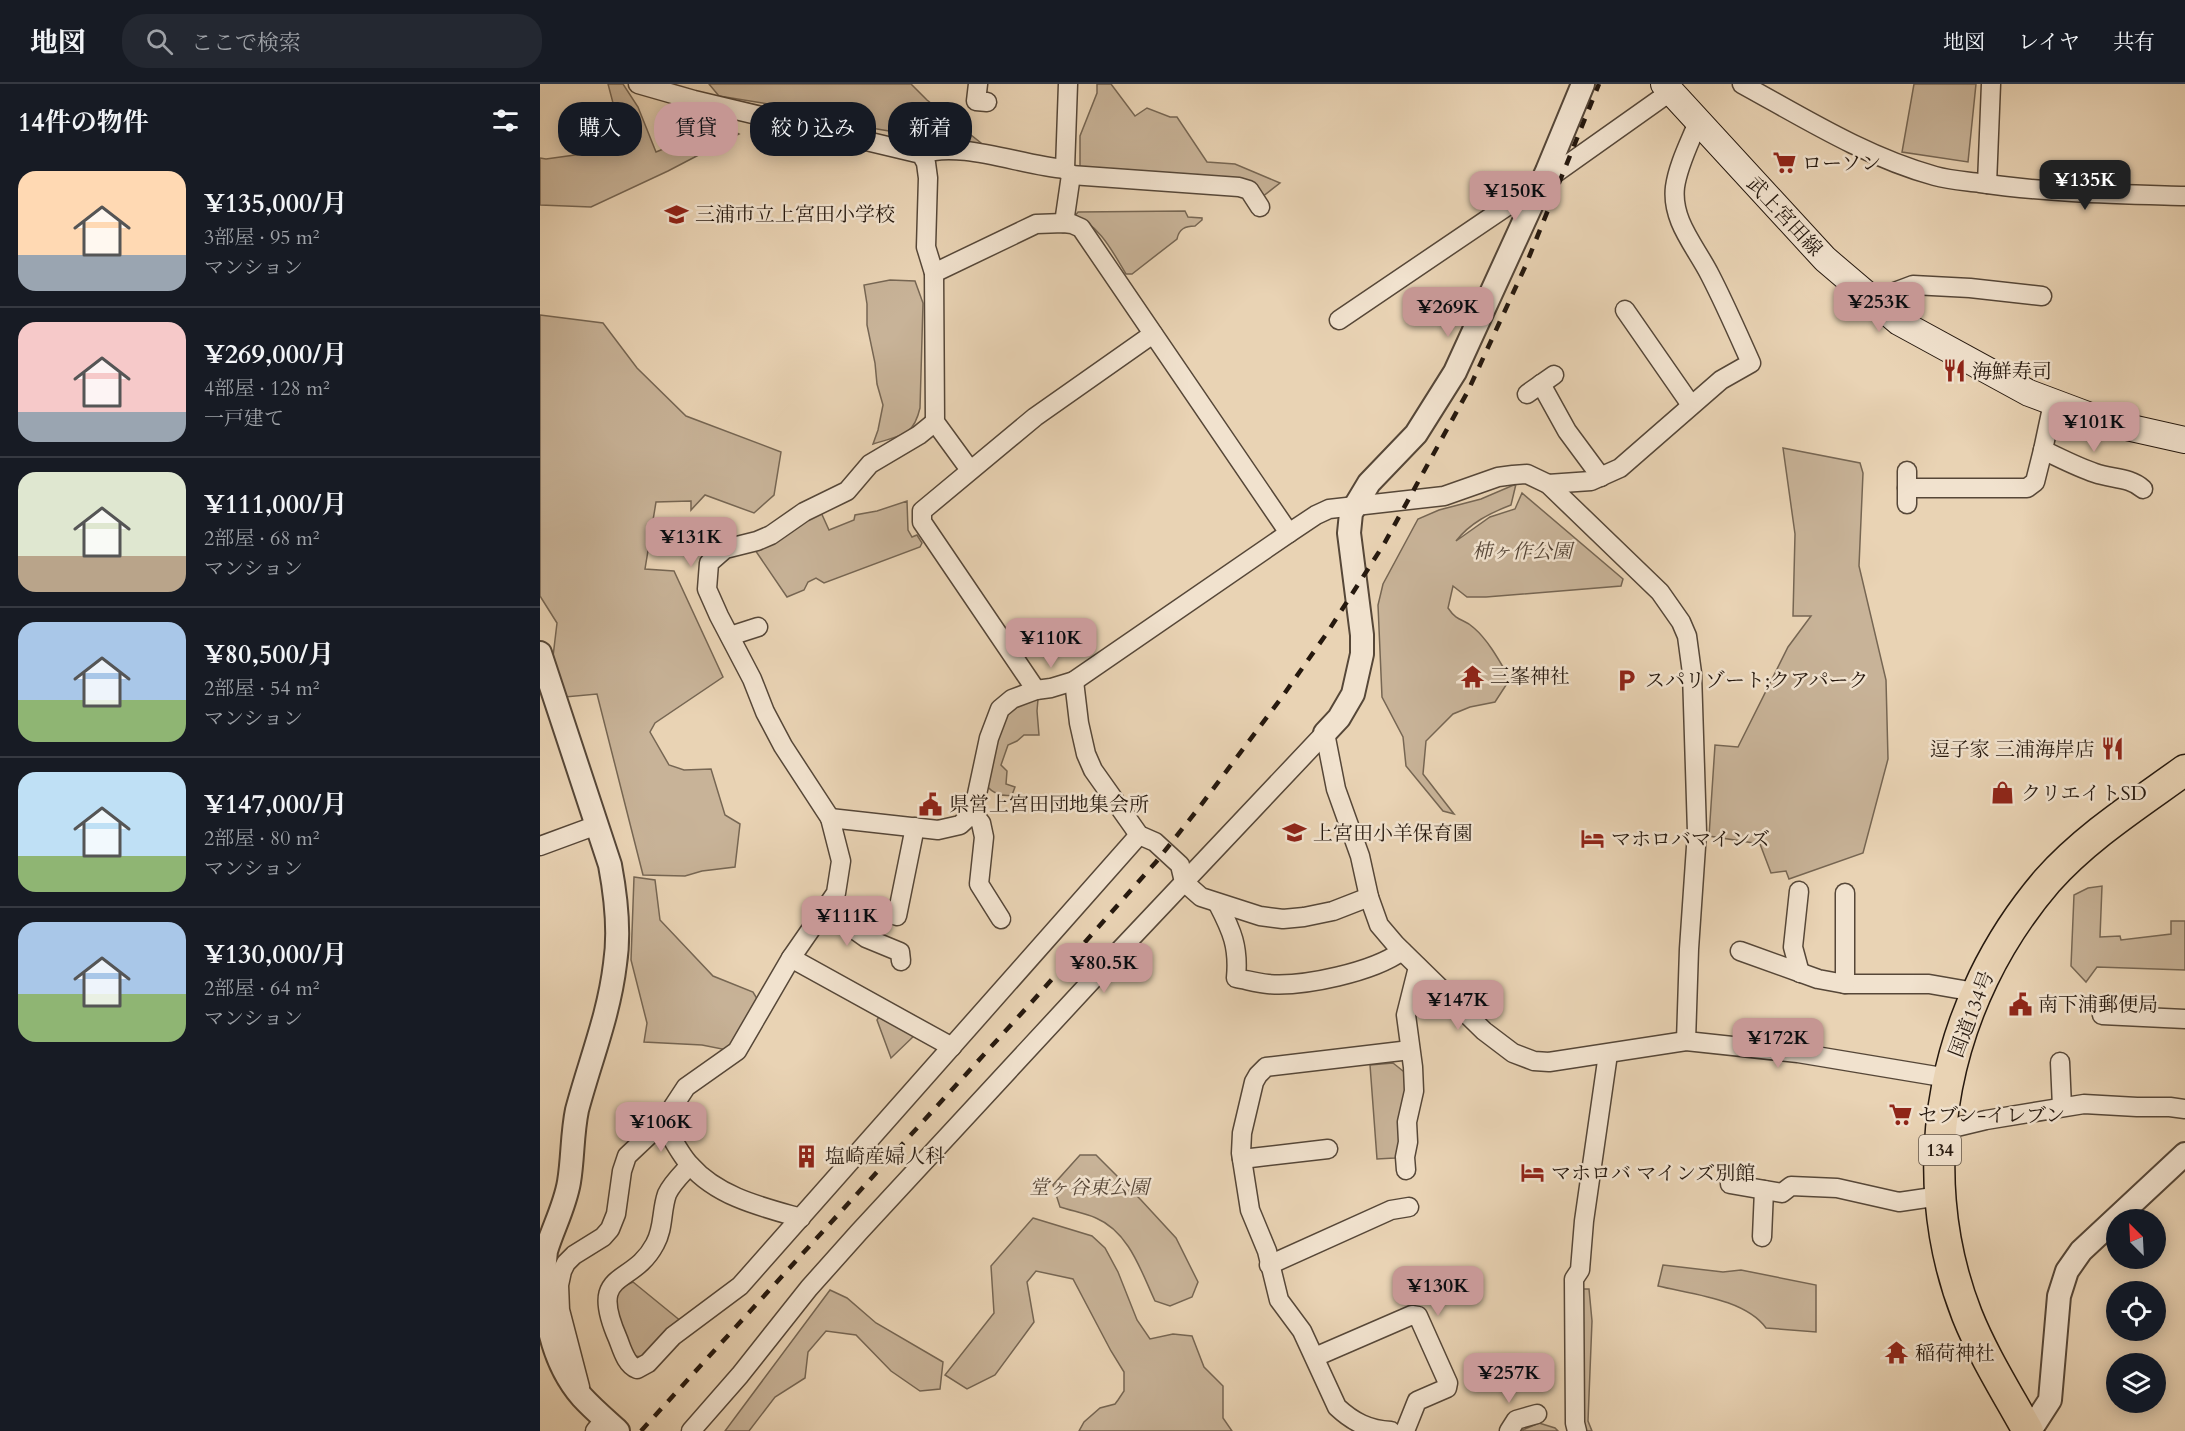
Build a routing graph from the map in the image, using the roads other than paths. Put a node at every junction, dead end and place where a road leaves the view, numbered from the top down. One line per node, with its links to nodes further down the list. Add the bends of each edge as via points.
1 (638, 84): 11 (street)
2 (969, 84): 3 (street)
3 (978, 84): 9 (street, via 976,101)
4 (1068, 84): 14 (street)
5 (1583, 84): 15 (street)
6 (1742, 84): 16 (street, via 1898,164 1937,177)
7 (1991, 84): 16 (street)
8 (1667, 88): 10 (main road, 武上宮田線); 15 (street)
9 (987, 102)
10 (1698, 122): 22 (main road, 武上宮田線, via 1825,259); 28 (street, via 1675,189 1678,214 1751,363 1721,380)
11 (888, 146)
12 (972, 152): 14 (street)
13 (922, 156): 20 (street, via 928,178 926,247)
14 (1068, 172): 18 (street, via 1239,187 1250,190); 19 (street)
15 (1541, 183): 24 (street); 37 (street, via 1446,388 1416,434 1369,483)
16 (1987, 184): 17 (street, via 2071,193)
17 (2185, 196)
18 (1260, 207)
19 (1064, 223): 20 (street, via 1036,224); 25 (street, via 1081,228)
20 (934, 273): 29 (street)
21 (2042, 296): 22 (street, via 1913,285)
22 (1873, 300): 27 (main road, 武上宮田線, via 1899,322)
23 (1624, 310): 28 (street)
24 (1339, 320)
25 (1153, 334): 32 (street, via 1035,417); 38 (street)
26 (1540, 385): 33 (street, via 1560,435)
27 (2054, 403): 30 (main road, 武上宮田線, via 2109,423); 31 (street)
28 (1691, 405): 33 (street, via 1620,468)
29 (935, 422): 32 (street); 40 (street, via 870,464 847,491 804,512 771,535 725,549 710,563 707,589)
30 (2185, 440)
31 (2043, 450): 35 (street, via 2035,482 2027,488); 36 (street, via 2099,474 2135,482)
32 (970, 470): 43 (street, via 922,512 922,522)
33 (1601, 477): 34 (street)
34 (1548, 484): 37 (street, via 1527,474 1513,475 1444,496); 70 (street, via 1660,592 1687,636 1692,673 1697,832)
35 (1907, 488)
36 (2143, 489)
37 (1354, 506): 38 (street, via 1321,512); 44 (street, via 1349,533 1362,654 1353,694)
38 (1289, 532): 42 (street)
39 (758, 627): 40 (street)
40 (730, 636): 47 (street, via 783,746)
41 (540, 653): 48 (street)
42 (1074, 681): 43 (street); 50 (street, via 1086,754)
43 (1036, 690): 46 (street, via 1012,699 1000,709 989,738)
44 (1325, 733): 52 (street); 55 (street, via 1335,789 1360,856)
45 (2185, 770): 67 (highway, 国道134号 / 134, via 2094,837 2048,880 2008,933)
46 (973, 813): 49 (street, via 960,825 938,830); 59 (street, via 981,823 984,837 979,884)
47 (830, 818): 49 (street); 57 (street, via 841,861 836,893)
48 (597, 825): 51 (street); 91 (street, via 615,897 616,964 576,1117 565,1200)
49 (915, 827): 58 (street)
50 (1139, 835): 52 (street, via 1155,842 1180,864); 71 (street)
51 (540, 846)
52 (1184, 882): 56 (street, via 1201,897); 97 (street, via 859,1232)
53 (1799, 891): 65 (street, via 1793,947)
54 (1845, 893): 66 (street)
55 (1369, 897): 56 (street, via 1333,911 1283,919); 60 (street, via 1379,925)
56 (1218, 904): 60 (street, via 1236,945 1236,978 1267,984 1310,981 1378,965)
57 (825, 909): 62 (street); 63 (street, via 866,938 900,952)
58 (897, 916)
59 (1001, 919)
60 (1402, 951): 64 (street)
61 (1740, 951): 65 (street)
62 (791, 958): 71 (street); 78 (street, via 737,1051 686,1087)
63 (901, 961)
64 (1418, 967): 72 (street, via 1406,1015); 73 (street, via 1484,1031 1513,1053 1549,1062)
65 (1800, 973): 66 (street)
66 (1845, 984): 67 (street, via 1929,984)
67 (1975, 992): 75 (highway, 国道134号 / 134)
68 (2102, 1015): 69 (street, via 2123,1023)
69 (2177, 1023)
70 (1686, 1041): 73 (street); 75 (street, via 1798,1053)
71 (952, 1047): 89 (street)
72 (1410, 1050): 82 (street, via 1266,1067 1254,1082 1242,1133); 84 (street, via 1414,1091 1407,1122)
73 (1608, 1054): 101 (street, via 1580,1269 1574,1279)
74 (2060, 1062): 76 (street)
75 (1948, 1078): 79 (highway, 国道134号 / 134)
76 (2062, 1107): 77 (street, via 2084,1104); 79 (street)
77 (2185, 1109)
78 (663, 1122): 83 (street); 94 (street, via 627,1156 610,1229 574,1255 560,1278 560,1310)
79 (1940, 1131): 87 (highway, 国道134号 / 134)
80 (1328, 1148): 82 (street)
81 (2185, 1154): 102 (street, via 2081,1251 2067,1271 2059,1296 2050,1400)
82 (1242, 1159): 92 (street, via 1250,1210)
83 (690, 1165): 89 (street, via 715,1187 758,1206); 89 (street, via 667,1194 654,1246 610,1289 610,1320 632,1367 642,1368 673,1336 740,1286)
84 (1406, 1170)
85 (1730, 1184): 86 (street)
86 (1764, 1190): 87 (street, via 1782,1193 1791,1186 1837,1188 1899,1202); 90 (street)
87 (1940, 1196): 102 (highway, 国道134号 / 134, via 1948,1251 1966,1314)
88 (1409, 1207): 92 (street, via 1391,1210 1381,1221 1328,1245)
89 (801, 1218)
90 (1762, 1237)
91 (542, 1265): 94 (street, via 549,1334 563,1371)
92 (1269, 1265): 93 (street, via 1279,1300)
93 (1316, 1357): 98 (street, via 1330,1395 1346,1416 1367,1427); 99 (street, via 1412,1314 1418,1316 1448,1383 1447,1388 1417,1401)
94 (583, 1398): 96 (street)
95 (1537, 1414): 100 (street, via 1516,1420)
96 (607, 1426)
97 (691, 1431)
98 (1391, 1431)
99 (1405, 1431)
100 (1509, 1431)
101 (1576, 1431)
102 (2029, 1431)

